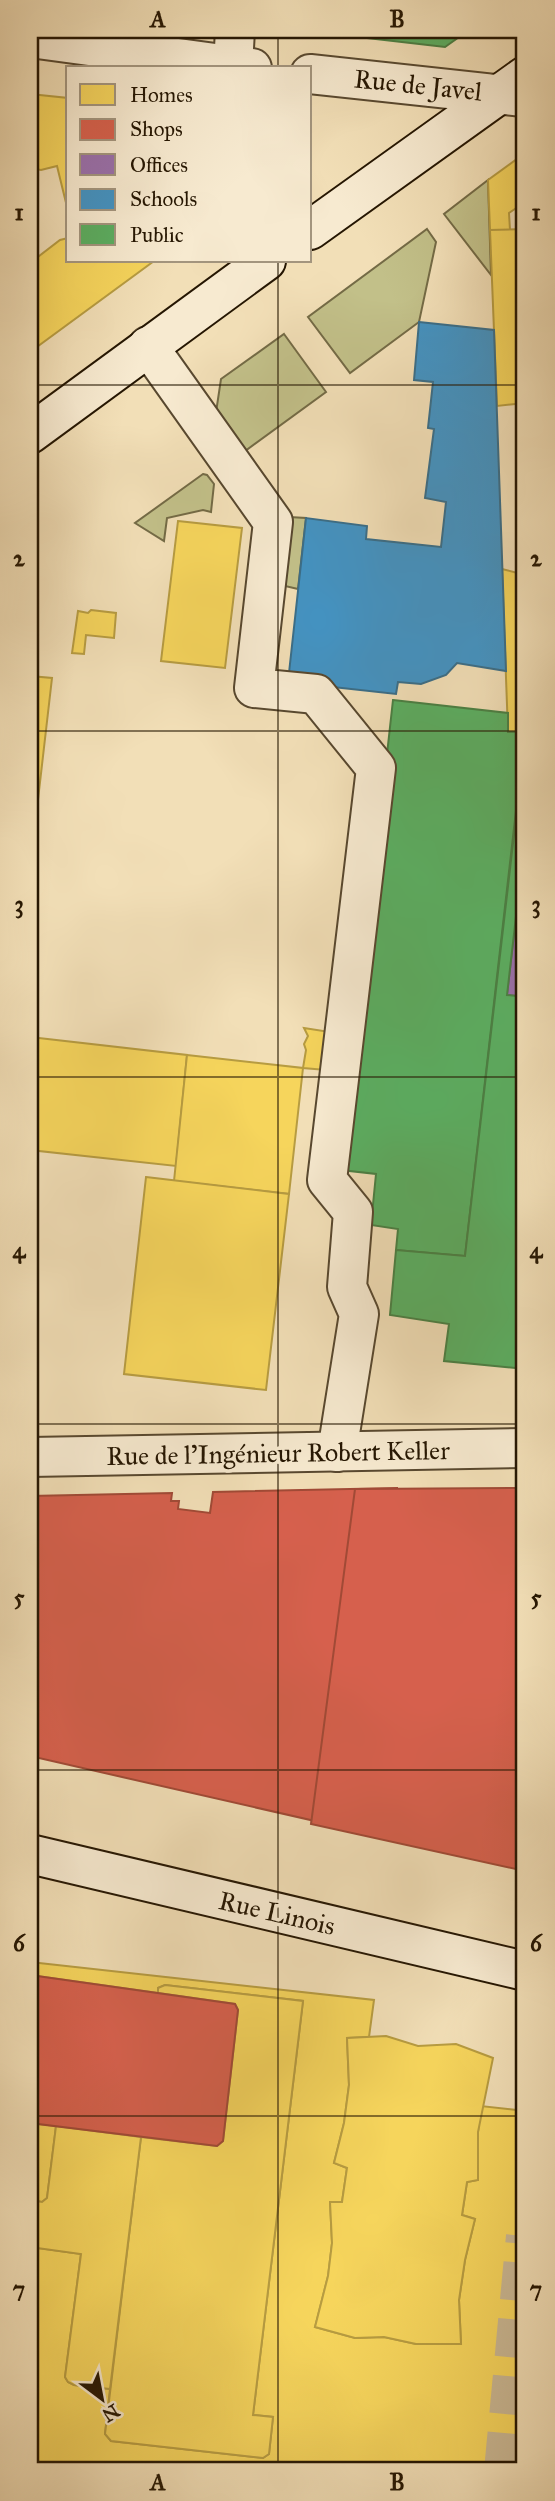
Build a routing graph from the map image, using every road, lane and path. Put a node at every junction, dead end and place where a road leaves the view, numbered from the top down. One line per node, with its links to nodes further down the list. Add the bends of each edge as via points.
1 (30, 38): 2 (street)
2 (240, 55)
3 (312, 75): 4 (street, Rue de Javel)
4 (517, 89): 5 (street)
5 (312, 229)
6 (265, 262): 7 (street)
7 (148, 346): 8 (street); 10 (street, via 273,522 254,688 316,694 376,768 327,1180 353,1212 346,1287 359,1314)
8 (30, 434)
9 (525, 1448): 10 (street, Rue de l'Ingénieur Robert Keller)
10 (337, 1452): 11 (street, Rue de l'Ingénieur Robert Keller)
11 (30, 1457)
12 (30, 1854): 13 (street, Rue Linois)
13 (525, 1971)

